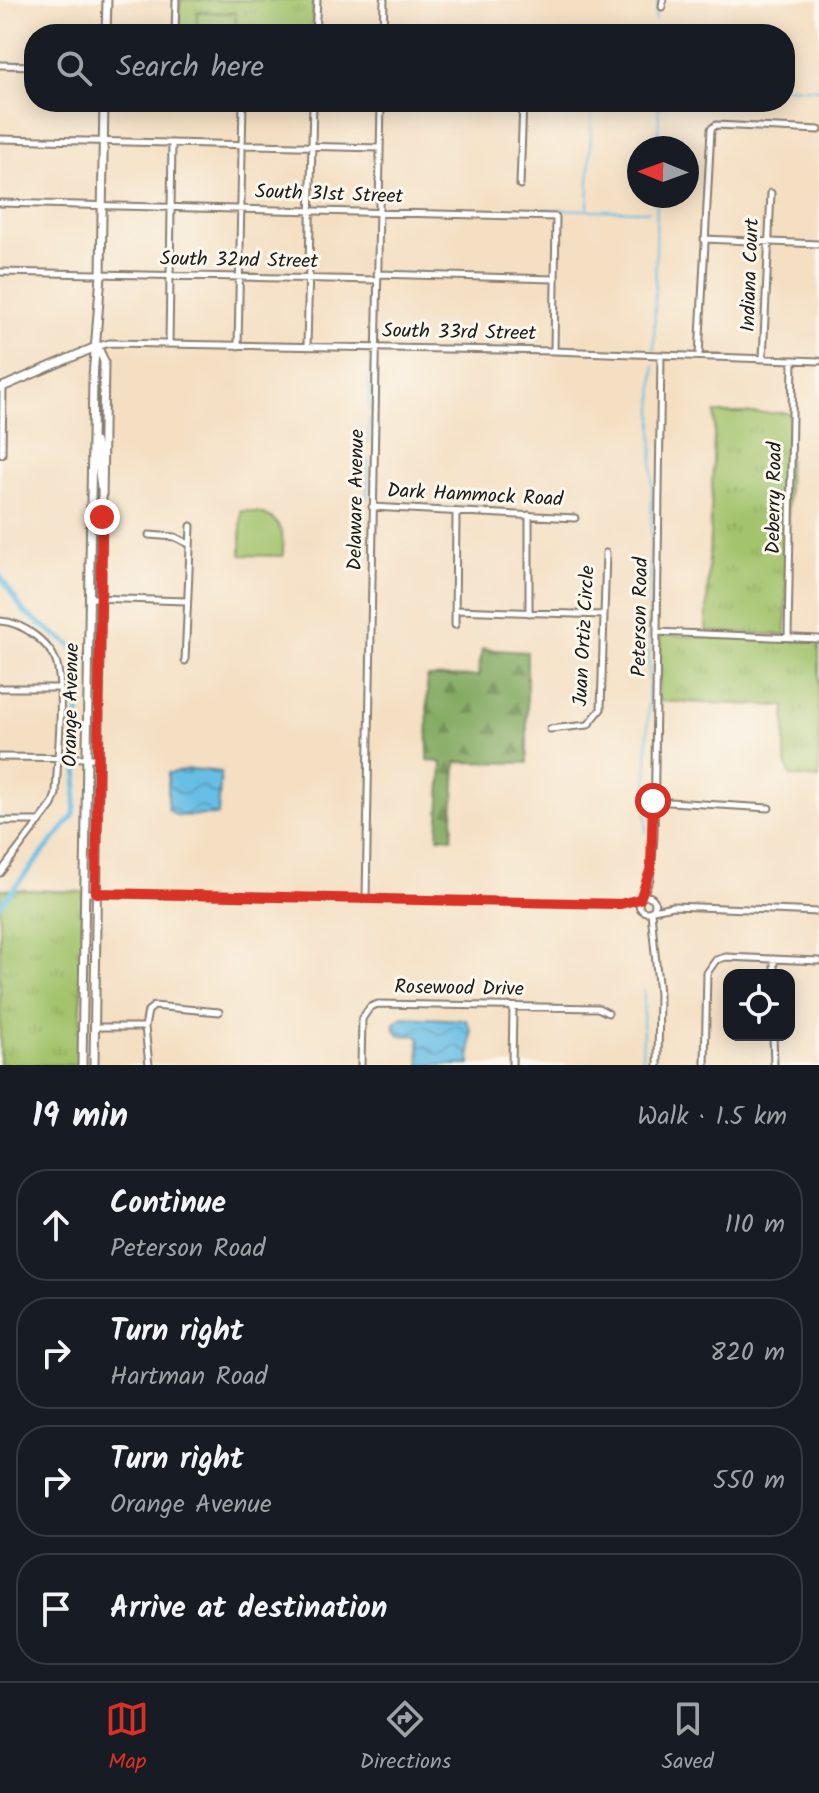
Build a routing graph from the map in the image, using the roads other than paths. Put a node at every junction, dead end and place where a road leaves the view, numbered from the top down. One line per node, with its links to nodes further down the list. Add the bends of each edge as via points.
1 (107, 0): 5 (main road)
2 (176, 0): 6 (street)
3 (317, 0): 7 (street)
4 (384, 0): 8 (street)
5 (106, 24)
6 (175, 24)
7 (316, 24)
8 (383, 24)
9 (0, 65): 10 (street)
10 (24, 66)
11 (104, 112): 18 (main road, Orange Avenue)
12 (243, 112): 20 (street)
13 (313, 112): 21 (street)
14 (381, 112): 22 (street, Delaware Avenue)
15 (523, 112): 23 (street)
16 (819, 130): 31 (street, via 716,125 711,129)
17 (0, 139): 18 (street)
18 (104, 142): 19 (street); 26 (main road, Orange Avenue)
19 (172, 143): 20 (street); 27 (street)
20 (242, 144): 21 (street); 28 (street)
21 (312, 146): 22 (street); 29 (street)
22 (380, 148): 30 (street, Delaware Avenue)
23 (520, 185)
24 (771, 193): 32 (street, Indiana Court)
25 (0, 203): 26 (street, South 31st Street)
26 (102, 205): 27 (street, South 31st Street); 35 (main road, Orange Avenue)
27 (171, 206): 28 (street, South 31st Street); 36 (street)
28 (240, 208): 29 (street, South 31st Street); 37 (street)
29 (310, 209): 30 (street, South 31st Street); 39 (street)
30 (379, 211): 38 (street, Delaware Avenue); 40 (street, South 31st Street, via 556,217)
31 (704, 239): 32 (street); 48 (street)
32 (768, 242): 33 (street); 49 (street, Indiana Court)
33 (819, 244)
34 (0, 272): 35 (street, South 32nd Street)
35 (101, 275): 36 (street, South 32nd Street); 42 (main road, Orange Avenue)
36 (170, 276): 37 (street, South 32nd Street); 41 (street)
37 (239, 277): 39 (street, South 32nd Street); 43 (street)
38 (377, 277): 39 (street, South 32nd Street); 40 (street, South 32nd Street); 45 (street, Delaware Avenue)
39 (309, 279): 44 (street)
40 (555, 279): 46 (street)
41 (169, 344): 42 (street, South 33rd Street); 43 (street, South 33rd Street)
42 (98, 346): 52 (main road); 53 (main road, Orange Avenue); 55 (main road, Orange Avenue, via 104,361)
43 (238, 346): 44 (street, South 33rd Street)
44 (307, 347): 45 (street, South 33rd Street)
45 (376, 347): 46 (street, South 33rd Street); 56 (street, Delaware Avenue)
46 (554, 351): 47 (street, South 33rd Street)
47 (661, 355): 48 (street, South 33rd Street); 72 (street, Peterson Road)
48 (699, 356): 49 (street, South 33rd Street)
49 (763, 359): 50 (street, South 33rd Street)
50 (793, 360): 51 (street, South 33rd Street); 73 (street, Deberry Road)
51 (819, 361)
52 (1, 387): 54 (street)
53 (92, 439): 55 (main road); 64 (main road, Orange Avenue)
54 (2, 454)
55 (103, 489): 65 (main road, Orange Avenue)
56 (372, 507): 57 (street, Dark Hammock Road); 91 (street, Delaware Avenue)
57 (456, 513): 58 (street, Dark Hammock Road); 67 (street)
58 (529, 515): 59 (street, Dark Hammock Road); 68 (street)
59 (575, 518)
60 (191, 526): 62 (street)
61 (149, 535): 62 (street)
62 (189, 544): 66 (street)
63 (606, 553): 69 (street, Juan Ortiz Circle)
64 (91, 598): 65 (street); 81 (main road, Orange Avenue)
65 (100, 598): 66 (street); 82 (main road, Orange Avenue)
66 (187, 601): 75 (street)
67 (456, 610): 68 (street); 71 (street)
68 (529, 613): 69 (street)
69 (604, 615): 78 (street, Juan Ortiz Circle, via 601,709 588,725)
70 (0, 621): 77 (street, via 21,625 50,651 59,670)
71 (455, 625)
72 (657, 632): 73 (street); 83 (street, Peterson Road)
73 (788, 638): 74 (street)
74 (819, 639)
75 (185, 661)
76 (0, 688): 77 (street)
77 (58, 688): 80 (street)
78 (550, 729)
79 (0, 757): 80 (street)
80 (57, 757): 81 (street); 86 (street, via 56,794)
81 (87, 758): 82 (street); 89 (main road, Orange Avenue)
82 (98, 758): 90 (main road, Orange Avenue)
83 (653, 801): 84 (street); 88 (street, Peterson Road)
84 (769, 808)
85 (0, 821): 86 (street)
86 (39, 821): 87 (street)
87 (0, 873)
88 (650, 879): 92 (street, Peterson Road); 93 (street, Peterson Road)
89 (86, 893): 90 (street); 109 (main road, Orange Avenue)
90 (96, 893): 91 (street); 106 (main road, Orange Avenue)
91 (366, 898): 94 (street)
92 (641, 898): 93 (street); 94 (street); 96 (street)
93 (653, 899): 95 (street); 97 (street, Peterson Road)
94 (620, 904): 96 (street)
95 (673, 906): 97 (street); 98 (street)
96 (641, 911): 97 (street); 99 (street)
97 (652, 911): 99 (street)
98 (819, 912)
99 (650, 931): 114 (street, via 659,994)
100 (774, 959): 101 (street); 102 (street); 115 (street, via 726,957 709,969)
101 (819, 961)
102 (774, 969)
103 (513, 1007): 105 (street, Rosewood Drive, via 598,1008); 112 (street, Rosewood Drive, via 370,1007 362,1019); 113 (street)
104 (219, 1012): 107 (street, via 154,1006)
105 (608, 1013)
106 (94, 1027): 107 (street); 110 (main road, Orange Avenue)
107 (145, 1027): 111 (street)
108 (773, 1041): 116 (street)
109 (84, 1065)
110 (94, 1065)
111 (149, 1065)
112 (361, 1065)
113 (512, 1065)
114 (658, 1065)
115 (705, 1065)
116 (774, 1065)

